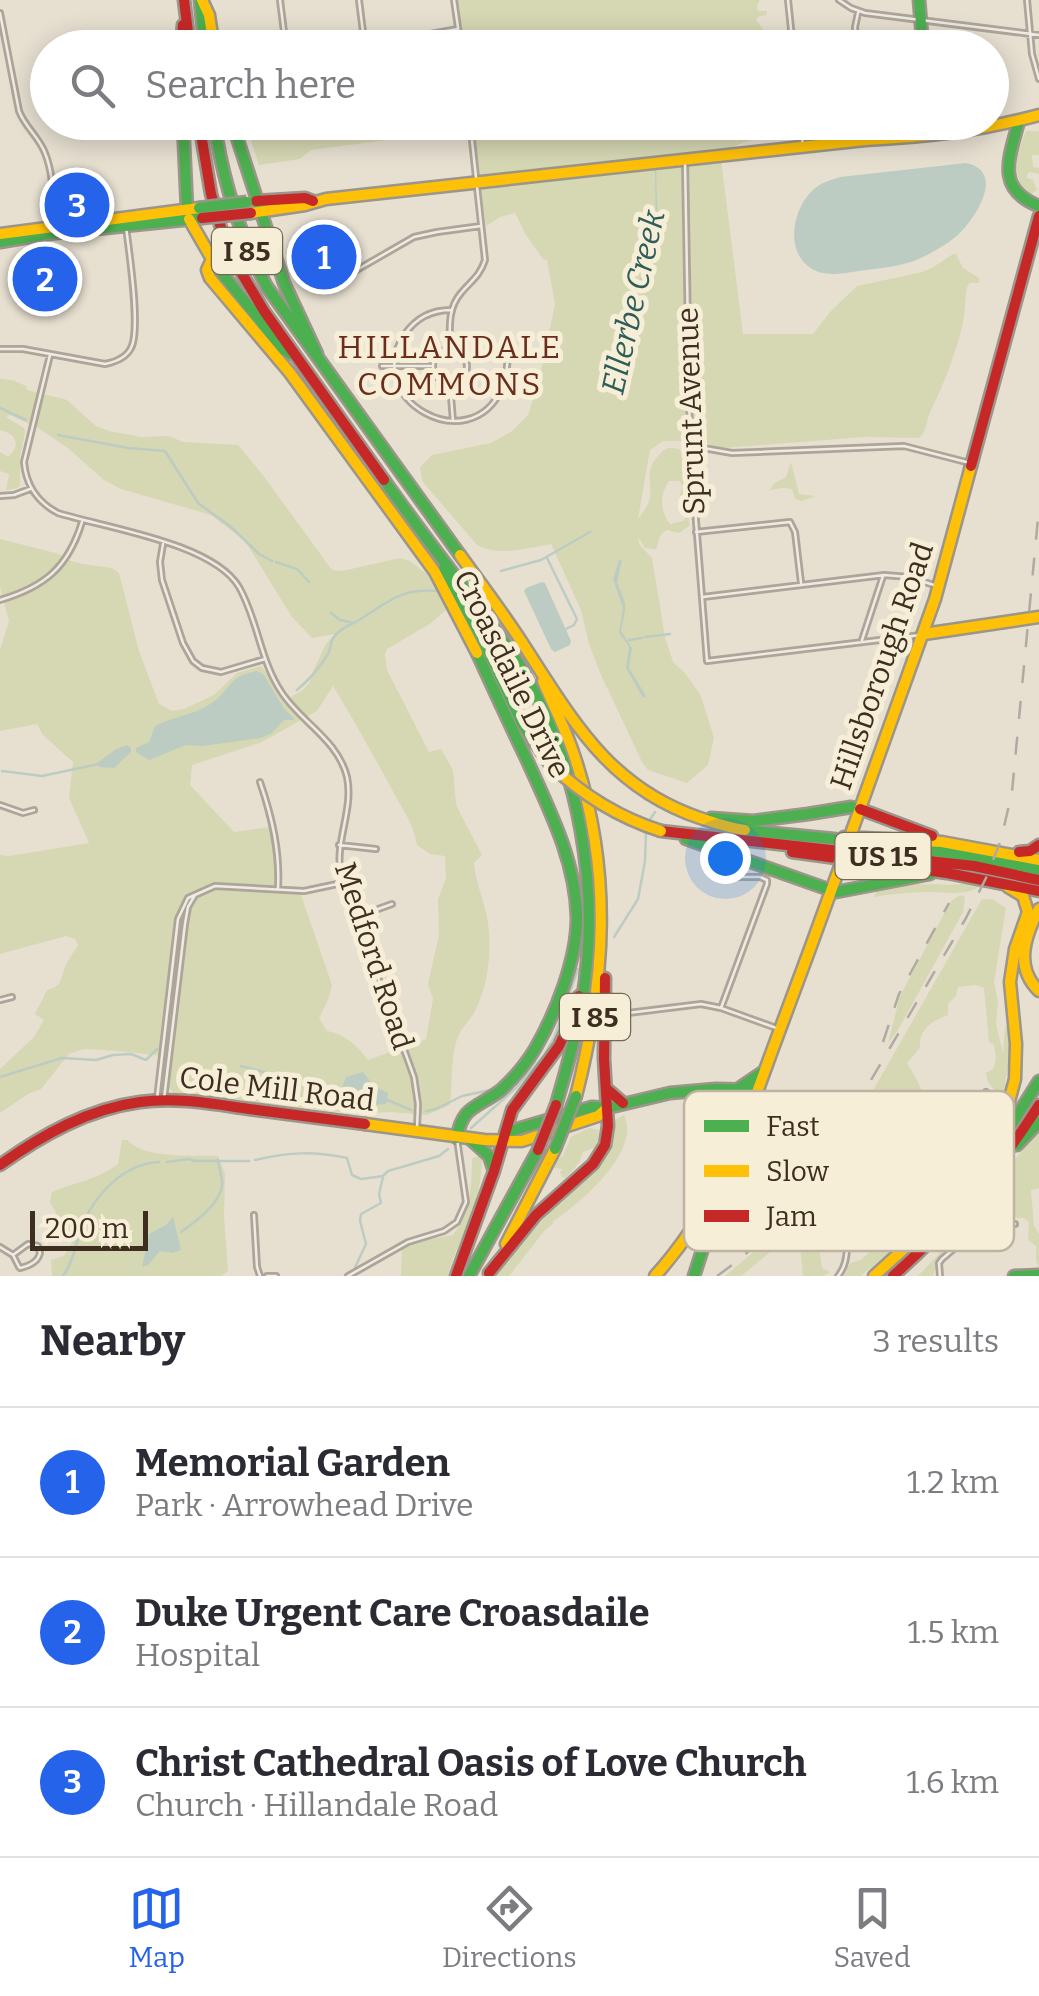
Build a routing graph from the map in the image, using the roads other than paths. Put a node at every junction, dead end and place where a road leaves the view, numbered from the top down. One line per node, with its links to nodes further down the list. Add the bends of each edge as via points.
1 (184, 0): 14 (main road); 15 (main road)
2 (201, 0): 16 (main road); 17 (main road)
3 (280, 0): 18 (street)
4 (360, 0): 19 (street)
5 (454, 0): 13 (street)
6 (788, 0): 21 (street)
7 (839, 0): 10 (street)
8 (918, 0): 12 (main road)
9 (1028, 0): 26 (street)
10 (858, 12): 12 (street); 22 (street)
11 (0, 14): 28 (street)
12 (920, 19): 23 (main road); 24 (street)
13 (458, 28): 20 (street)
14 (183, 30)
15 (188, 30)
16 (204, 30)
17 (211, 30)
18 (284, 30)
19 (363, 30)
20 (448, 30)
21 (790, 30)
22 (855, 30)
23 (921, 30)
24 (1001, 30)
25 (1009, 31): 26 (street)
26 (1031, 34): 27 (street); 30 (street)
27 (1039, 34)
28 (6, 49): 29 (street); 34 (street, via 18,111)
29 (0, 50)
30 (1039, 79)
31 (1038, 116): 32 (main road)
32 (1019, 121): 33 (main road); 47 (main road, via 1009,183 1020,199)
33 (1009, 123)
34 (30, 131)
35 (37, 140): 54 (street, via 47,157)
36 (186, 140): 50 (main road)
37 (202, 140): 64 (main road, I 85, via 228,245)
38 (217, 140): 65 (main road, I 85, via 243,242)
39 (237, 140): 48 (main road)
40 (472, 140): 45 (street)
41 (802, 140): 43 (street)
42 (865, 140): 43 (main road)
43 (803, 147): 44 (main road)
44 (685, 160): 45 (main road); 71 (street, Sprunt Avenue)
45 (477, 182): 46 (main road); 53 (street)
46 (314, 201): 48 (main road); 49 (main road)
47 (1039, 206)
48 (255, 207): 49 (main road); 50 (main road, bridge); 55 (main road)
49 (276, 210): 55 (main road)
50 (194, 214): 52 (main road); 54 (main road); 57 (main road, Croasdaile Drive, via 198,241)
51 (1039, 216): 72 (main road, Hillsborough Road)
52 (126, 226): 54 (main road); 63 (street, via 135,321 131,349 105,364)
53 (482, 226): 58 (street, via 414,237); 59 (street, via 482,270)
54 (56, 230): 56 (main road)
55 (270, 234): 65 (main road, via 284,284)
56 (0, 238)
57 (212, 261): 64 (main road); 138 (main road, Croasdaile Drive, via 209,276 290,372 443,586 565,850 576,938 546,1032 508,1084 464,1112)
58 (355, 271)
59 (451, 310): 60 (street); 67 (street, via 415,323 401,341)
60 (450, 348): 68 (street); 69 (street, via 468,366)
61 (0, 349): 63 (street)
62 (509, 350): 70 (street, via 495,400 478,415)
63 (50, 354): 73 (street, via 25,454)
64 (298, 359): 78 (main road, I 85)
65 (320, 363): 88 (main road, I 85)
66 (382, 366): 67 (street)
67 (396, 366): 68 (street); 70 (street, via 412,405)
68 (433, 366): 69 (street)
69 (450, 383): 70 (street)
70 (453, 420)
71 (690, 446): 72 (street, via 732,454 904,446); 76 (street, Sprunt Avenue)
72 (972, 464): 81 (main road, Hillsborough Road)
73 (31, 488): 74 (street); 75 (street, Medford Road, via 50,509)
74 (0, 496)
75 (82, 520): 77 (street, Medford Road); 83 (street, via 72,548 47,579)
76 (696, 532): 80 (street, via 790,522); 82 (street, Sprunt Avenue)
77 (163, 542): 87 (street, Medford Road, via 208,558 233,578); 87 (street, via 162,580 194,662 221,672)
78 (440, 556): 94 (main road, US 15, bridge, via 517,714 550,763 609,810); 116 (main road, I 85, via 520,666 560,749 587,867)
79 (884, 574): 80 (street); 81 (street); 86 (street)
80 (801, 584): 82 (street)
81 (939, 586): 85 (main road, Hillsborough Road)
82 (701, 597): 86 (street, Sprunt Avenue, via 706,661)
83 (0, 600)
84 (1039, 617): 85 (main road)
85 (924, 634): 86 (street); 91 (main road, Hillsborough Road)
86 (862, 642)
87 (265, 659): 99 (street, Medford Road, via 285,698 342,762 348,789)
88 (538, 670): 93 (main road, US 15, via 600,756 642,791); 115 (main road, I 85, via 589,810)
89 (260, 782): 109 (street, via 274,830)
90 (0, 805): 92 (street)
91 (860, 809): 93 (main road, via 753,822); 97 (main road); 110 (main road, Hillsborough Road, bridge)
92 (34, 810)
93 (688, 814): 95 (main road, US 15, via 734,830)
94 (667, 832): 96 (main road, US 15); 110 (main road)
95 (811, 839): 97 (main road); 103 (main road, US 15)
96 (725, 840): 104 (main road); 106 (main road, US 15, via 974,866)
97 (953, 842): 101 (main road)
98 (1039, 844): 101 (main road)
99 (340, 845): 100 (street); 108 (street, Medford Road)
100 (376, 849)
101 (1010, 852): 102 (main road)
102 (1039, 860)
103 (1039, 870)
104 (952, 874): 107 (main road); 110 (main road)
105 (726, 877): 120 (street, via 766,880)
106 (1039, 880)
107 (991, 881): 111 (main road); 129 (main road, via 1021,894 1028,912 1011,970)
108 (343, 882): 109 (street); 114 (street, Medford Road)
109 (278, 889): 131 (street, via 218,886 196,894 188,907)
110 (831, 891): 122 (main road, Hillsborough Road)
111 (1039, 891)
112 (392, 904): 114 (street)
113 (1039, 910): 117 (main road, via 1023,962)
114 (356, 917): 137 (street, Medford Road, via 416,1086)
115 (603, 936): 125 (main road); 154 (main road, I 85, bridge, via 595,1019 576,1096 534,1193)
116 (587, 970): 140 (main road, via 563,1038 515,1104); 161 (main road, I 85, bridge, via 556,1104)
117 (1039, 990)
118 (12, 997): 119 (street)
119 (0, 1000)
120 (721, 1008): 121 (street, via 694,1004); 122 (street)
121 (628, 1013)
122 (780, 1030): 123 (main road, Hillsborough Road)
123 (766, 1068): 126 (main road); 127 (main road, Hillsborough Road)
124 (1039, 1080): 135 (main road)
125 (606, 1086): 132 (main road); 134 (main road)
126 (738, 1089): 127 (main road, Cole Mill Road); 128 (main road, Cole Mill Road)
127 (759, 1090)
128 (704, 1091)
129 (1012, 1091)
130 (684, 1092): 132 (main road, Cole Mill Road)
131 (161, 1099): 137 (main road, Cole Mill Road); 143 (main road, Cole Mill Road, via 85,1115)
132 (623, 1103): 134 (main road, Cole Mill Road)
133 (1039, 1105): 141 (main road)
134 (607, 1108): 140 (main road, Cole Mill Road, via 592,1106); 154 (main road, via 598,1158 536,1215)
135 (1014, 1118)
136 (1039, 1122): 142 (main road)
137 (416, 1132): 138 (main road, Cole Mill Road)
138 (457, 1138): 139 (main road, Cole Mill Road); 159 (street, via 466,1202 460,1220)
139 (470, 1139): 140 (main road, Cole Mill Road); 144 (main road, via 490,1156)
140 (503, 1139): 144 (main road)
141 (1014, 1144)
142 (1014, 1147)
143 (0, 1165)
144 (494, 1171): 160 (main road)
145 (254, 1215): 156 (street)
146 (684, 1244): 162 (main road, Hillsborough Road)
147 (0, 1247): 153 (street)
148 (700, 1251): 163 (main road)
149 (846, 1251): 164 (street)
150 (902, 1251): 165 (main road)
151 (919, 1251): 166 (main road)
152 (952, 1251): 167 (street, via 939,1263)
153 (13, 1255): 153 (street, via 20,1270 40,1252 28,1244)
154 (488, 1274)
155 (1039, 1275): 169 (main road)
156 (260, 1276)
157 (267, 1276): 158 (street)
158 (276, 1276)
159 (348, 1276)
160 (456, 1276)
161 (469, 1276)
162 (656, 1276)
163 (694, 1276)
164 (838, 1276)
165 (874, 1276)
166 (893, 1276)
167 (940, 1276)
168 (1014, 1276): 169 (main road)
169 (1023, 1276)

